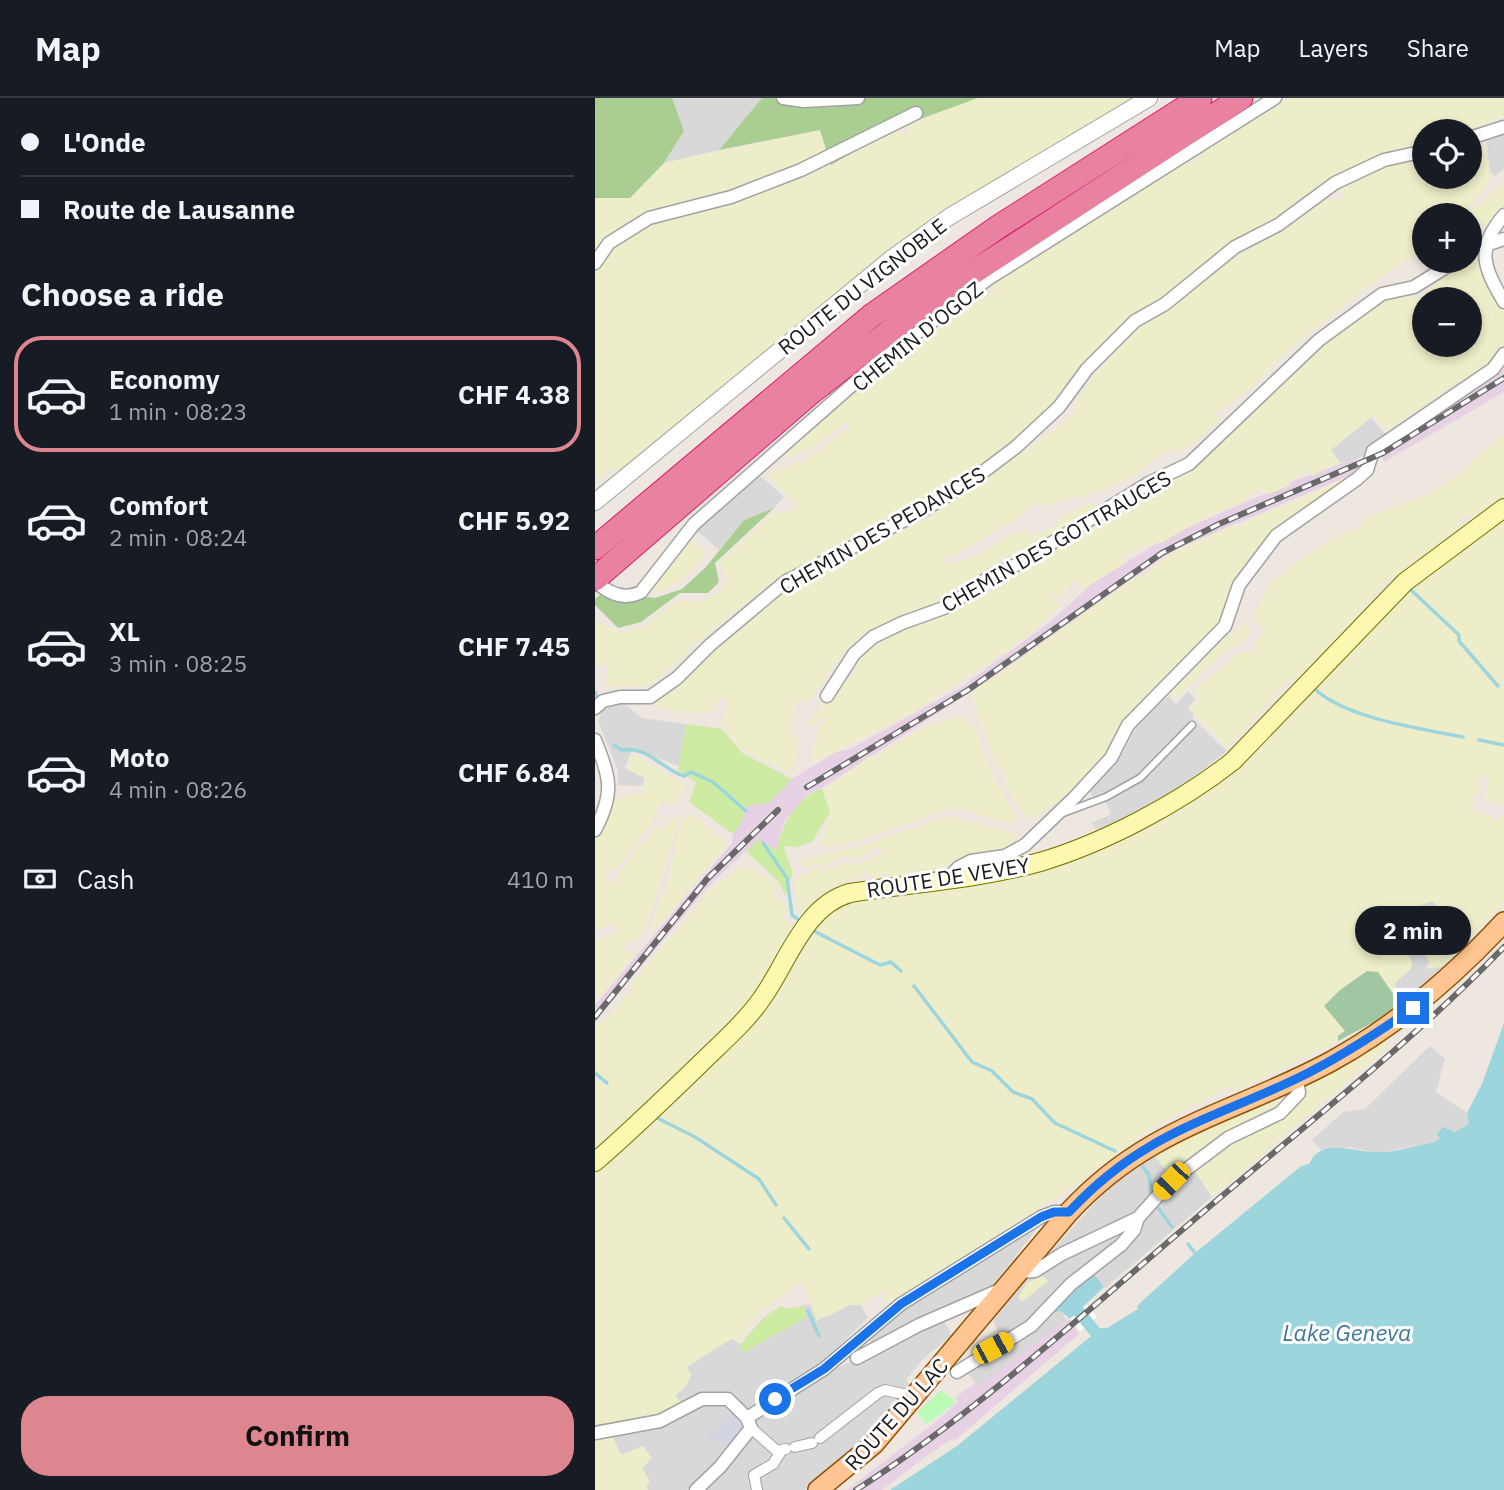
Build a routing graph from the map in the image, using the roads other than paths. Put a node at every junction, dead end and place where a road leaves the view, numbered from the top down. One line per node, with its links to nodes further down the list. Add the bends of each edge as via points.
1 (783, 98): 2 (street, via 804,102)
2 (858, 98)
3 (1149, 98): 19 (street, ROUTE DU VIGNOBLE, via 971,203 901,251)
4 (1200, 98): 21 (highway, via 924,277 832,346)
5 (1241, 98): 22 (highway, via 978,267 869,346)
6 (1275, 98): 22 (street, CHEMIN D'OGOZ, via 988,279 876,364 694,524 641,592 617,595)
7 (916, 113): 15 (street, via 801,170 731,197 649,218 609,243)
8 (1504, 127): 9 (street)
9 (1482, 134)
10 (1412, 154): 24 (street, CHEMIN DES PEDANCES, via 1384,160 1335,183 1278,225 1235,247 1165,304 1135,321 1087,369 1059,407 975,478 924,510 785,582 650,697 620,697)
11 (1504, 215): 13 (street, via 1495,225)
12 (1504, 239): 13 (street)
13 (1488, 247): 14 (street); 17 (street, via 1483,260)
14 (1482, 250)
15 (595, 263)
16 (1437, 273): 23 (street, CHEMIN DES GOTTRAUCES, via 1414,287 1382,294 1319,340 1189,464 992,575 950,606 873,637 854,654)
17 (1504, 302)
18 (1504, 354): 27 (street, via 1493,369 1373,451 1367,470 1338,495 1276,536 1239,585 1225,626 1128,725 1111,758)
19 (595, 502)
20 (1504, 508): 29 (main road, ROUTE DE VEVEY, via 1405,582 1214,776 1146,817 1042,861)
21 (599, 545)
22 (595, 580)
23 (827, 696)
24 (599, 704)
25 (1192, 725): 27 (lane, via 1140,778)
26 (595, 740): 28 (street, via 610,778 607,803)
27 (1055, 816): 29 (street, via 1025,845 1005,856 971,861)
28 (595, 830)
29 (948, 878): 32 (main road, ROUTE DE VEVEY, via 850,893 824,906 808,923 748,1016)
30 (1504, 922): 31 (main road, ROUTE DU LAC, via 1413,1008 1354,1048)
31 (1297, 1078): 33 (main road, ROUTE DU LAC, via 1140,1150 1103,1177); 34 (street, via 1299,1093 1289,1106 1229,1138 1156,1197)
32 (595, 1162)
33 (1069, 1212): 35 (main road, ROUTE DU LAC); 40 (street, via 1041,1217 927,1286)
34 (1138, 1218): 35 (street, via 1035,1271); 38 (street, via 1124,1243 1071,1284 1033,1324)
35 (1018, 1272): 36 (main road, ROUTE DU LAC)
36 (1005, 1288): 37 (street); 45 (main road, ROUTE DU LAC, via 874,1444)
37 (857, 1358)
38 (957, 1372)
39 (903, 1394): 42 (street, via 878,1393 816,1441)
40 (749, 1423): 41 (street, via 728,1399 712,1398 660,1421); 42 (street); 43 (street, via 720,1468)
41 (595, 1433)
42 (791, 1448): 44 (street, via 754,1475)
43 (696, 1490)
44 (757, 1490)
45 (818, 1490)

